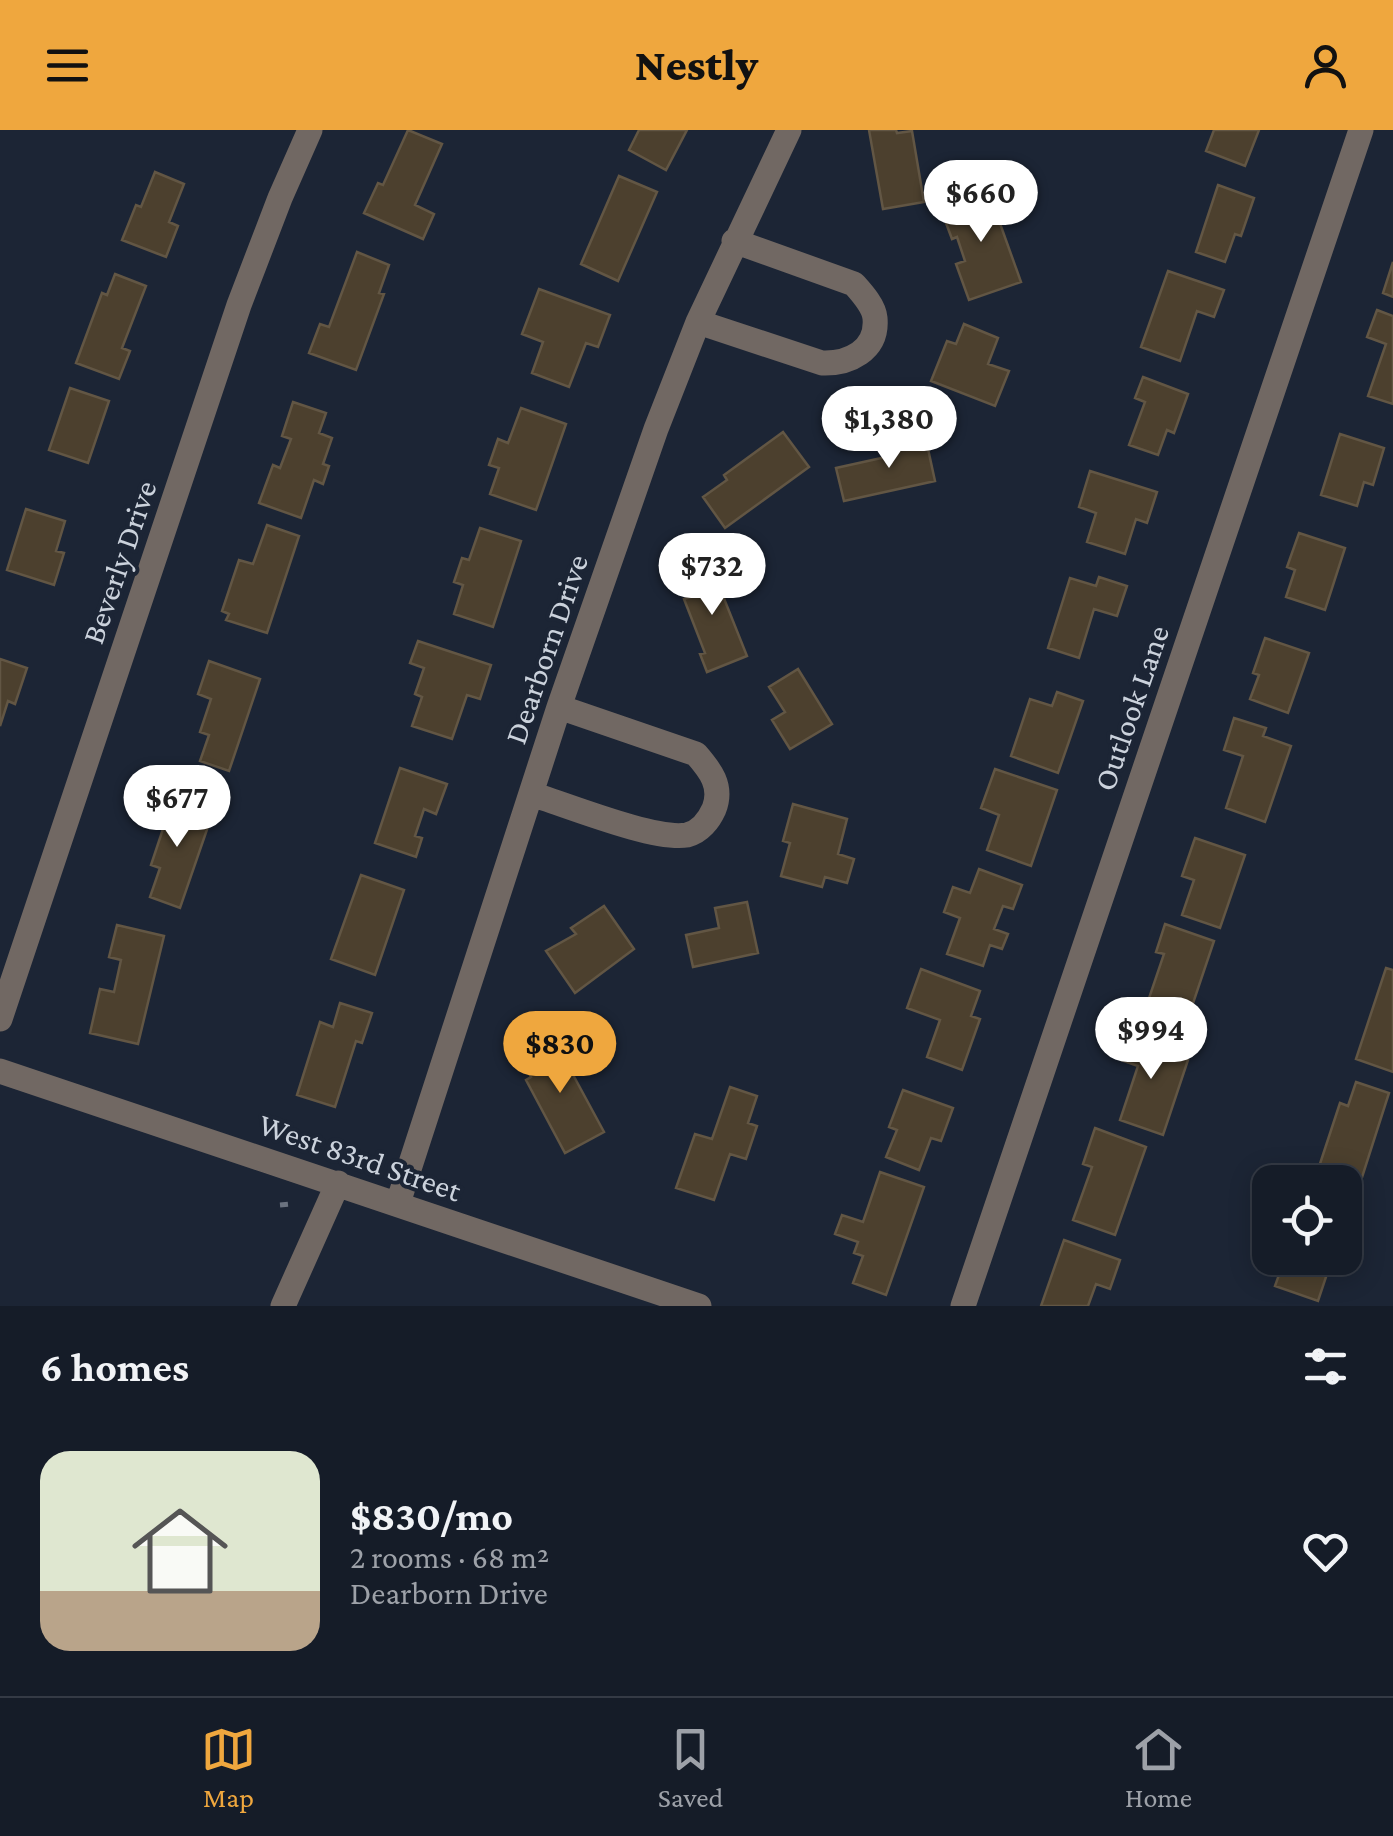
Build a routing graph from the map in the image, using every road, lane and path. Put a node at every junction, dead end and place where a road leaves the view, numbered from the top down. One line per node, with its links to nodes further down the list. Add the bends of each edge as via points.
1 (310, 130): 8 (street, Beverly Drive, via 239,306)
2 (789, 130): 4 (street, Dearborn Drive)
3 (1360, 130): 16 (street, Outlook Lane)
4 (734, 240): 5 (street, Dearborn Drive); 5 (street, via 854,284 875,317 871,338 863,352 842,364 822,363)
5 (698, 322): 6 (street, Dearborn Drive)
6 (559, 707): 7 (street, Dearborn Drive); 7 (street, via 696,754 710,770 716,803 692,834 668,836)
7 (531, 794): 12 (street, Dearborn Drive)
8 (0, 1018)
9 (0, 1071): 10 (street, West 83rd Street)
10 (338, 1183): 12 (street, West 83rd Street); 14 (street)
11 (291, 1204): 13 (path)
12 (398, 1204): 15 (street, West 83rd Street)
13 (280, 1205)
14 (283, 1306)
15 (700, 1306)
16 (963, 1306)

